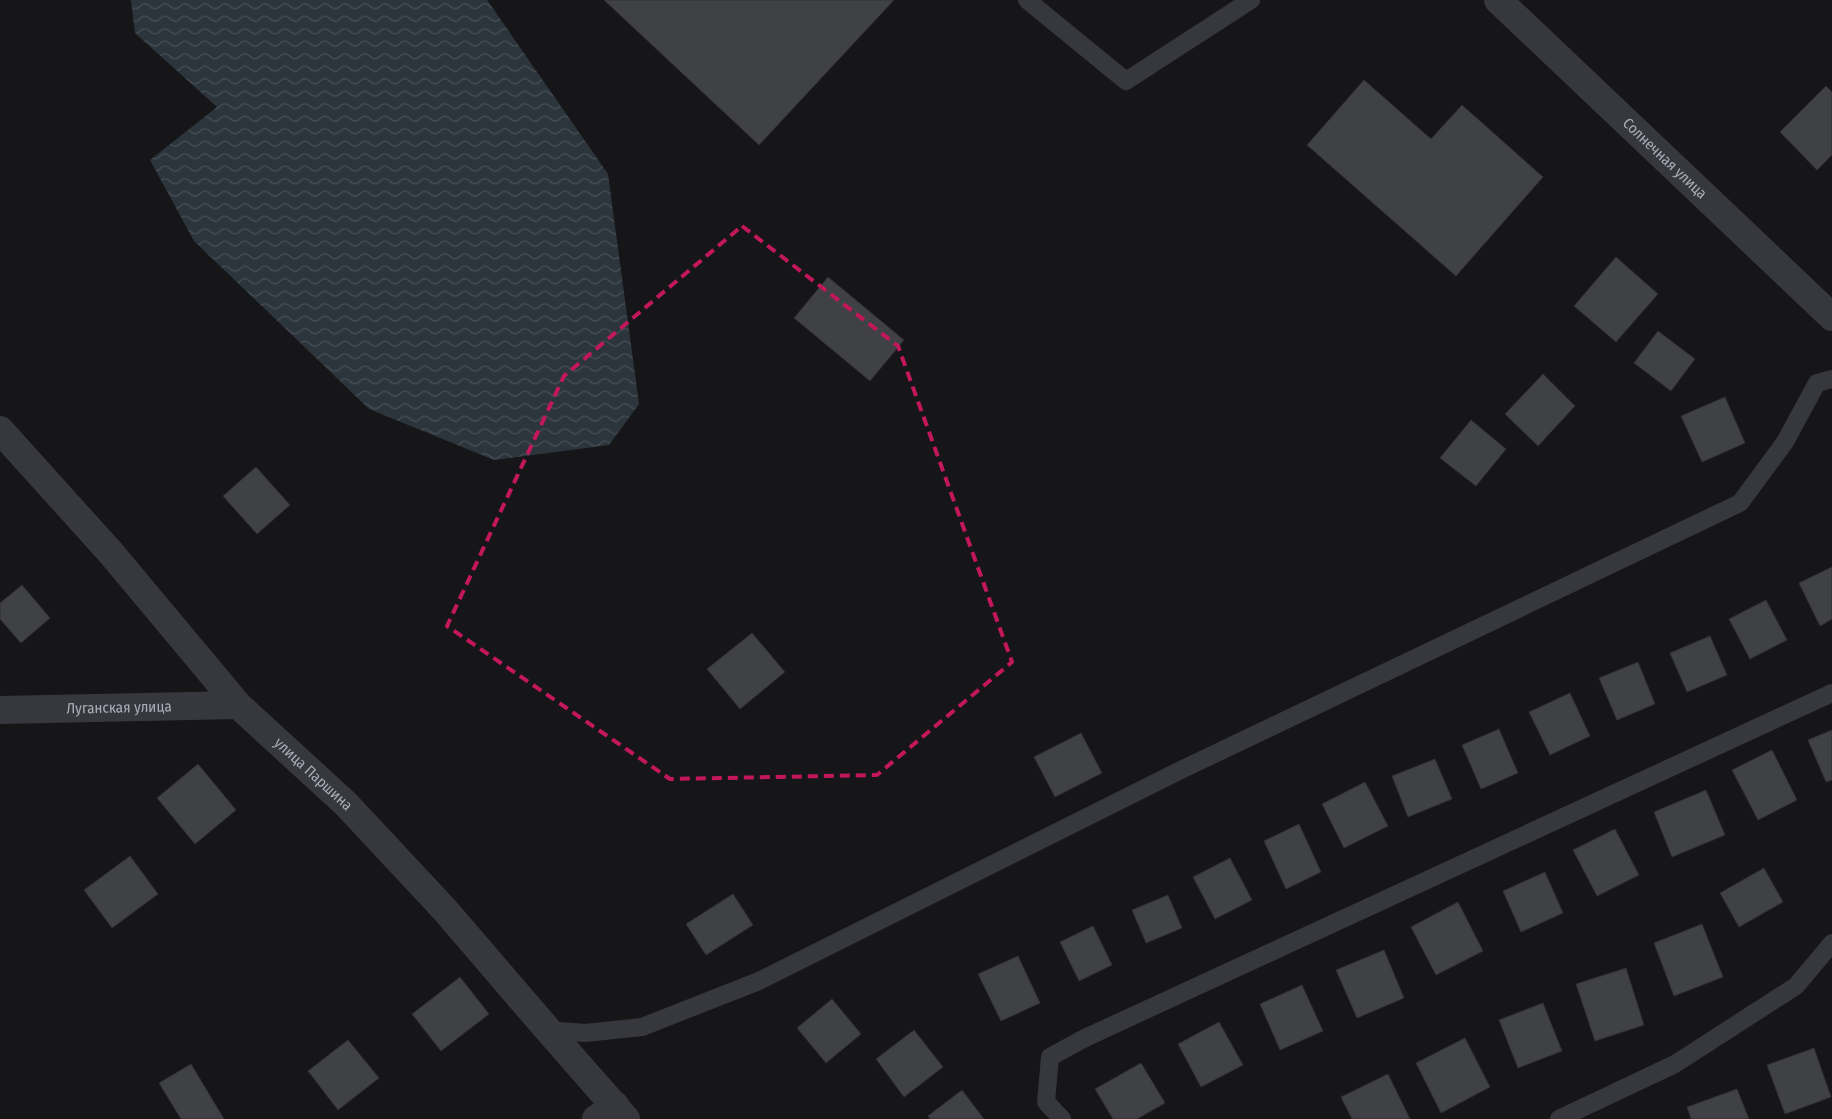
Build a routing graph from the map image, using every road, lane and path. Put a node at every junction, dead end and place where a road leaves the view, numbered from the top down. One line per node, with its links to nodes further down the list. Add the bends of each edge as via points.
1 (1028, 0): 2 (lane, via 1126,81)
2 (1251, 0)
3 (1498, 0): 4 (street, Солнечная улица)
4 (1832, 317)
5 (1832, 379): 11 (lane, via 1817,383 1785,442 1740,503 1185,768 759,981 642,1027 585,1033)
6 (0, 430): 8 (street, улица Паршина, via 111,553)
7 (1832, 693): 13 (lane, via 1050,1057 1046,1102)
8 (238, 705): 9 (street, Луганская улица); 11 (street, улица Паршина, via 346,804 445,910)
9 (0, 710)
10 (1832, 943): 14 (lane, via 1796,986 1675,1064)
11 (548, 1030): 12 (street, улица Паршина)
12 (612, 1114)
13 (1062, 1119)
14 (1559, 1119)

